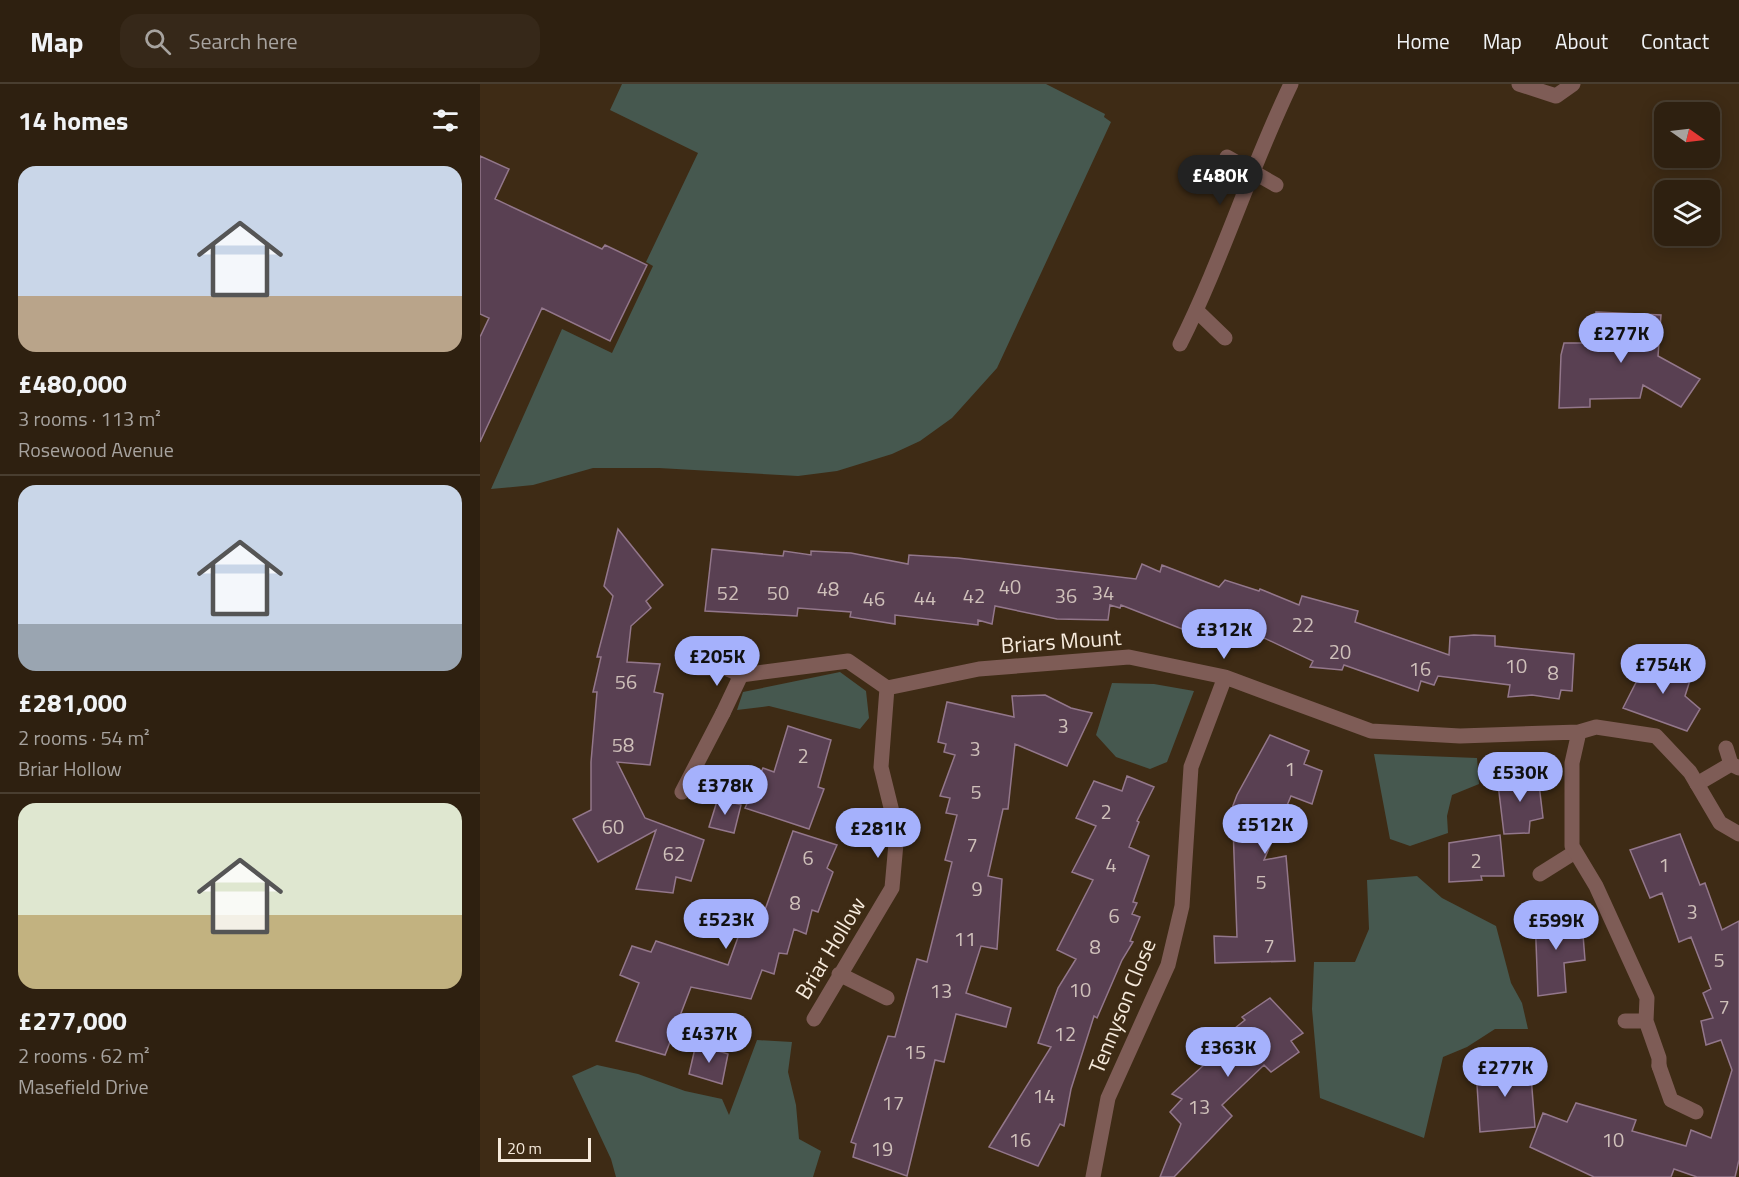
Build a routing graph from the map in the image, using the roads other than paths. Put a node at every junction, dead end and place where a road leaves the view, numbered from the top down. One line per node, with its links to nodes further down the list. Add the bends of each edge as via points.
1 (1291, 84): 5 (street)
2 (1519, 84): 3 (street, via 1556,96)
3 (1572, 84)
4 (1227, 157): 5 (street)
5 (1251, 172): 6 (street); 7 (street)
6 (1276, 185)
7 (1197, 311): 8 (street); 9 (street)
8 (1225, 338)
9 (1180, 344)
10 (698, 668): 11 (street, via 725,668)
11 (741, 675): 13 (street, via 848,661); 18 (street)
12 (1225, 677): 13 (street, Briars Mount, via 1129,657 980,669); 14 (street, Briars Mount, via 1371,731 1460,736); 28 (street, Tennyson Close, via 1191,767 1182,906 1168,965 1108,1098)
13 (887, 688): 22 (street, Briar Hollow, via 882,766 897,832 892,888)
14 (1580, 732): 17 (street, Briars Mount, via 1596,727 1656,736); 20 (street, via 1572,763)
15 (1726, 748): 16 (street)
16 (1735, 766): 17 (street)
17 (1697, 784): 19 (street, Briars Mount, via 1720,823)
18 (682, 792)
19 (1739, 834)
20 (1575, 852): 21 (street); 26 (street, via 1596,886 1647,998)
21 (1540, 874)
22 (839, 974): 23 (street); 24 (street, Briar Hollow)
23 (887, 998)
24 (814, 1019)
25 (1624, 1021): 26 (street)
26 (1646, 1021): 27 (street, via 1671,1100)
27 (1696, 1112)
28 (1092, 1177)

